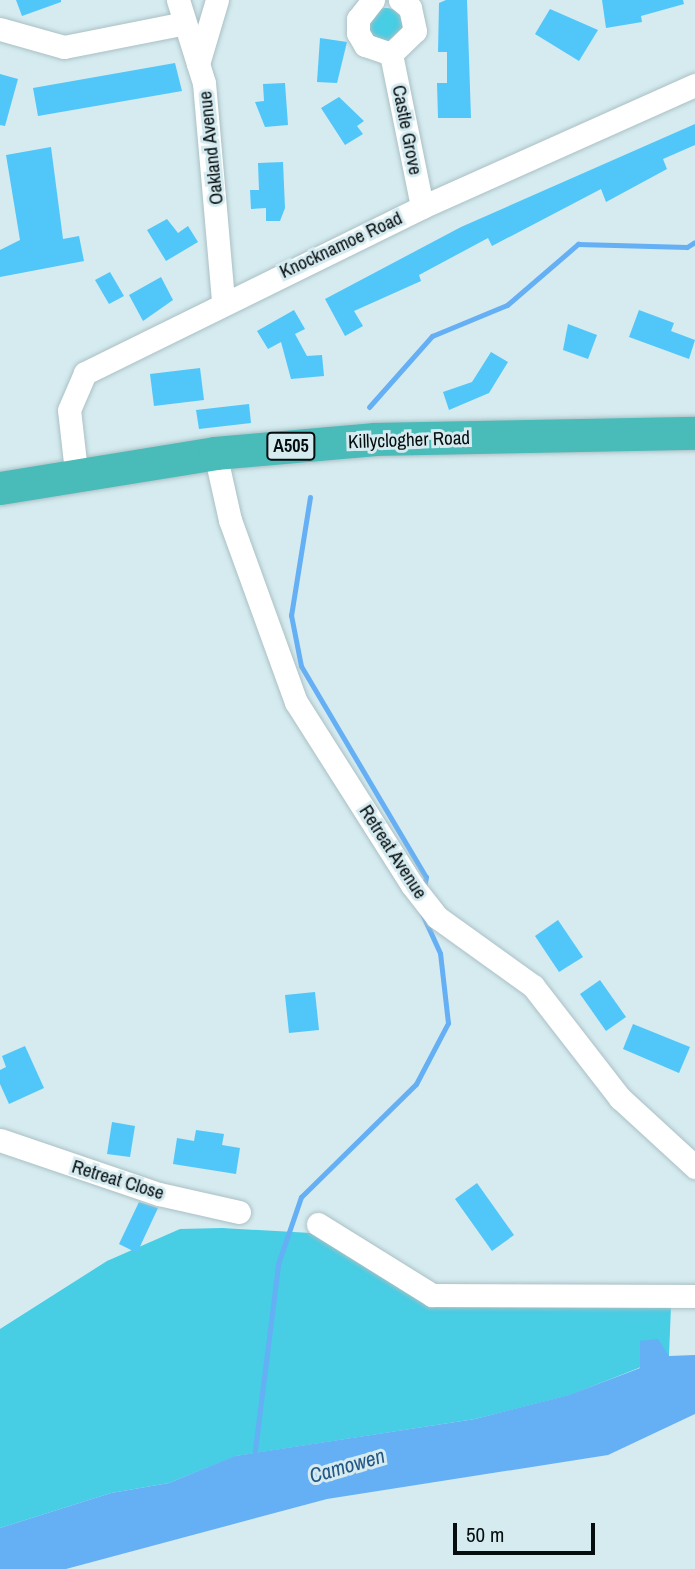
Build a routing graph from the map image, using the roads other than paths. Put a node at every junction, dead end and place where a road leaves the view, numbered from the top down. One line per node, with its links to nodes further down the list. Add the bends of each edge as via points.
1 (178, 0): 5 (street, Oakland Avenue)
2 (217, 0): 8 (street)
3 (373, 0): 7 (street, via 358,19 358,33 365,45)
4 (400, 0): 7 (street, via 410,8 415,31)
5 (185, 23): 6 (street, via 64,47); 8 (street, Oakland Avenue)
6 (0, 29)
7 (391, 54): 10 (street, Castle Grove)
8 (198, 65): 11 (street, Oakland Avenue, via 217,199)
9 (695, 85): 10 (street, Knocknamoe Road)
10 (422, 207): 11 (street, Knocknamoe Road)
11 (223, 300): 14 (street, Knocknamoe Road, via 85,373 69,410)
12 (695, 433): 13 (highway, Killyclogher Road / A505, via 374,439)
13 (215, 453): 14 (highway, Killyclogher Road / A505); 17 (street, Retreat Avenue, via 230,520 296,702 412,885 437,917 533,986 620,1097)
14 (76, 471): 15 (highway, Killyclogher Road / A505)
15 (0, 488)
16 (0, 1140): 18 (street, Retreat Close, via 159,1194)
17 (695, 1167)
18 (239, 1212)
19 (318, 1224): 20 (street, via 432,1295)
20 (695, 1296)

